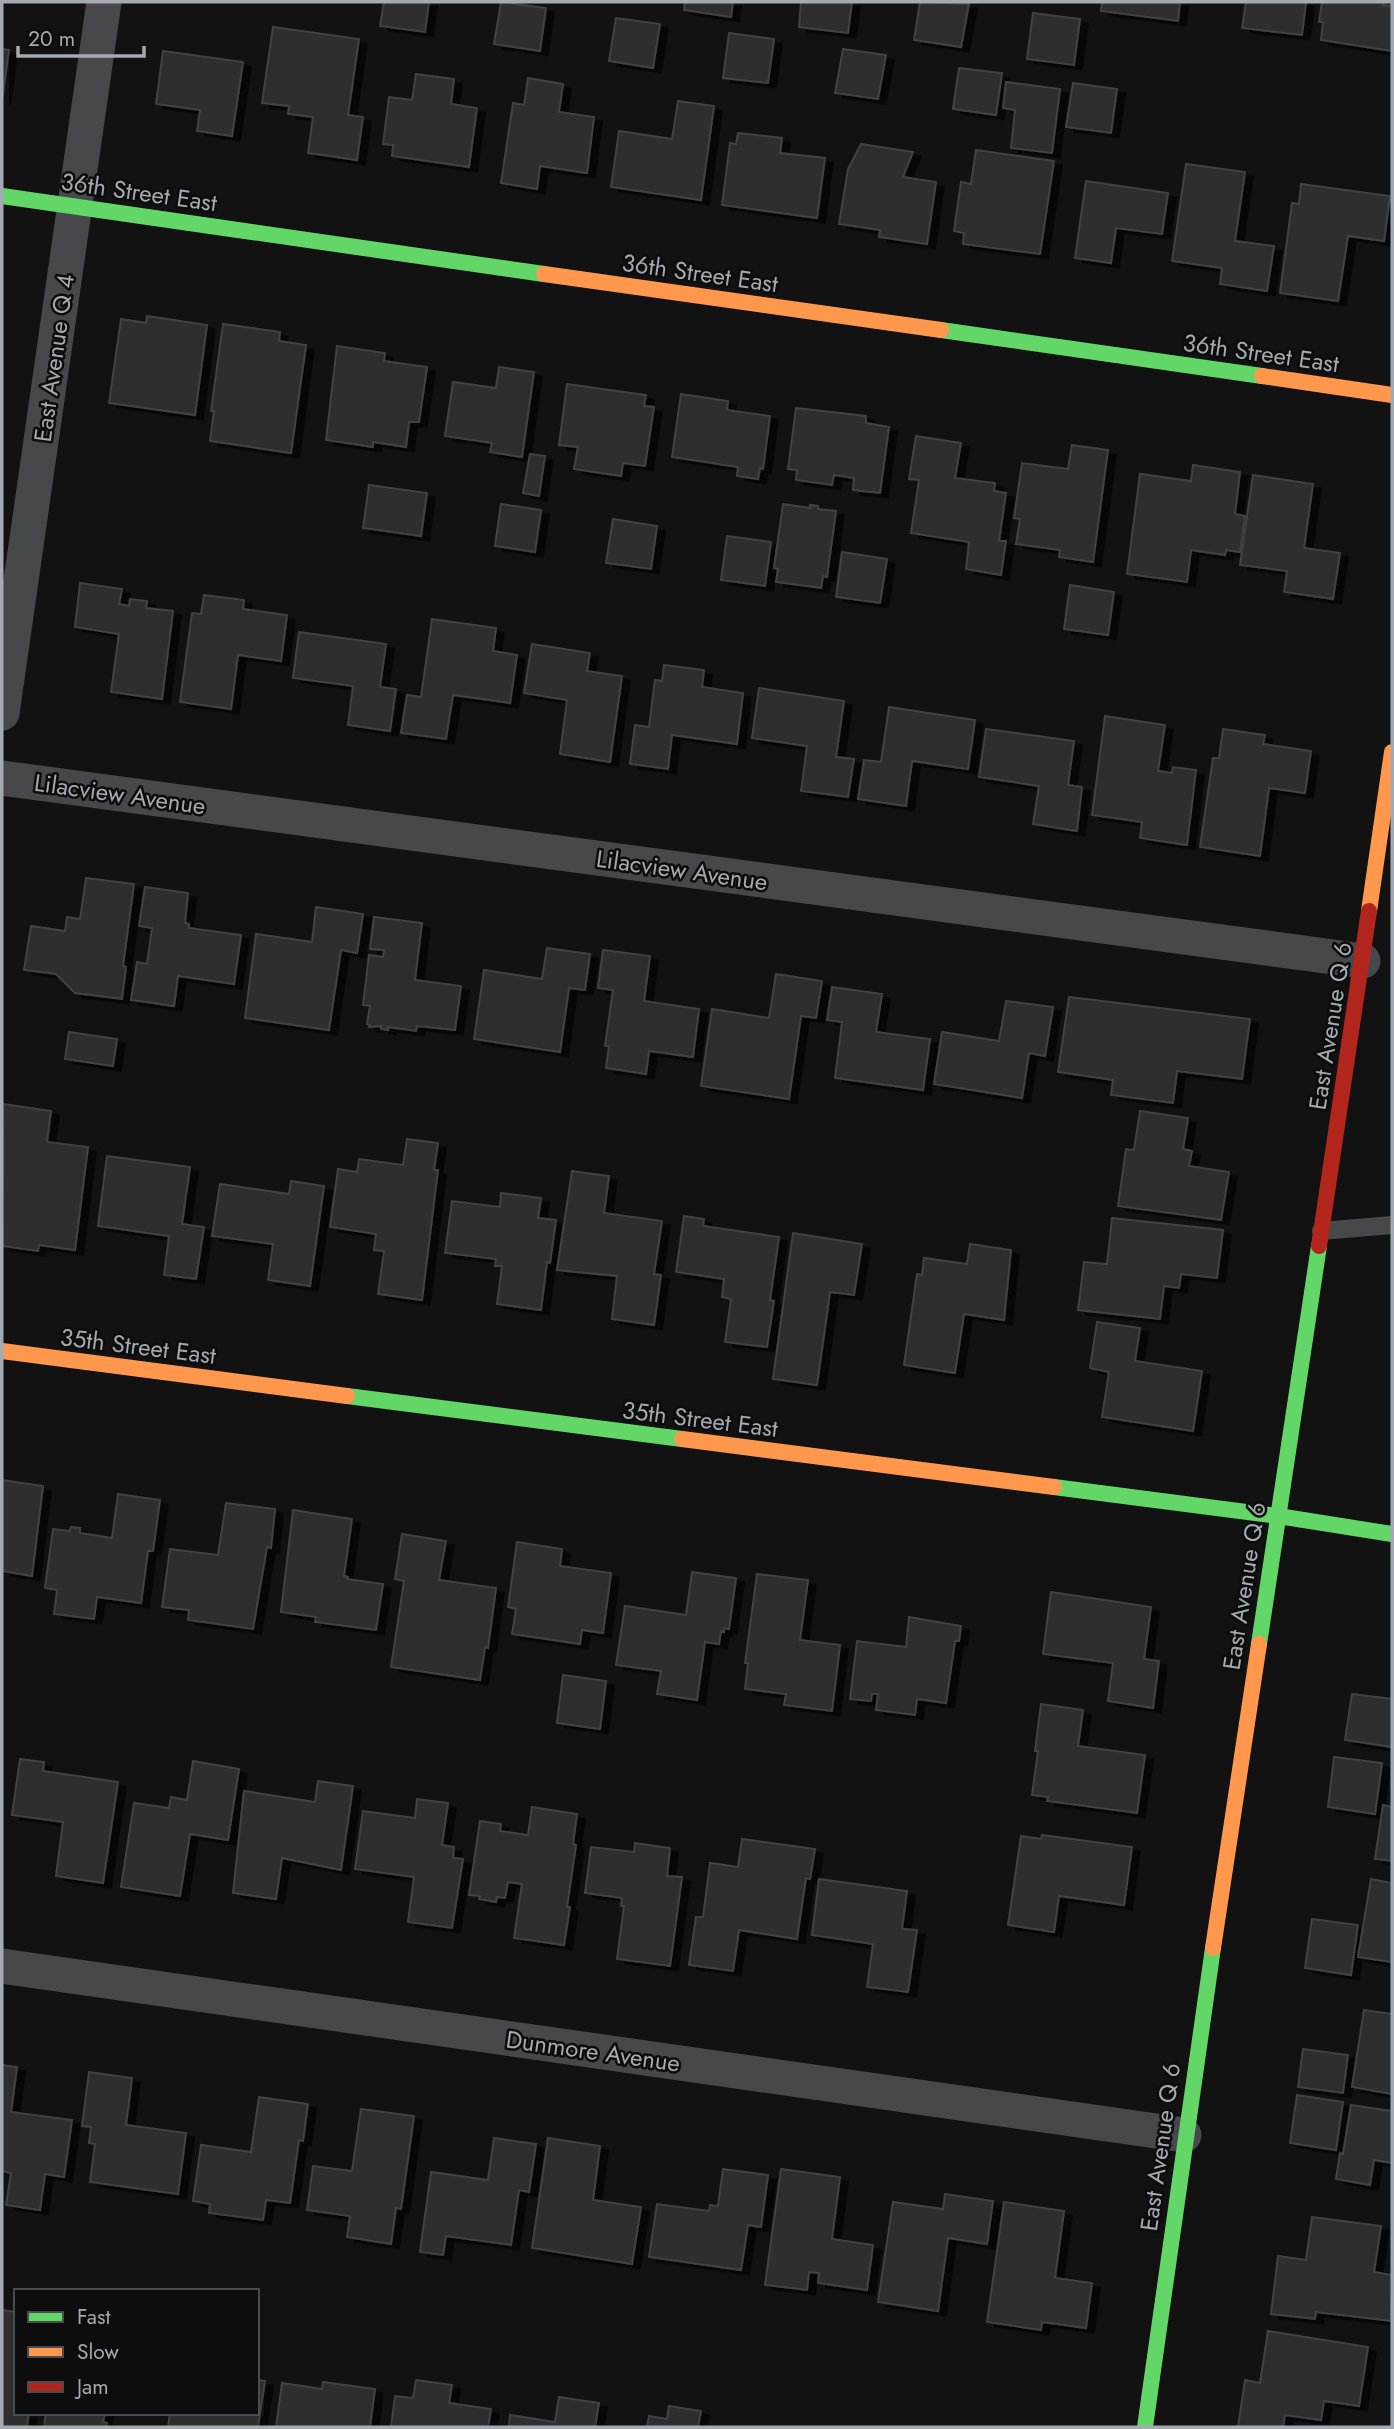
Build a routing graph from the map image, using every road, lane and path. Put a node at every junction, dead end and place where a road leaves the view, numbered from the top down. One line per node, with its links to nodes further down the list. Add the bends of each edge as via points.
1 (104, 2): 3 (street, East Avenue Q 4)
2 (2, 196): 3 (street, 36th Street East)
3 (76, 206): 4 (street, 36th Street East); 5 (street, East Avenue Q 4)
4 (1392, 395)
5 (2, 713)
6 (1392, 752): 8 (street, East Avenue Q 6)
7 (2, 778): 8 (street, Lilacview Avenue)
8 (1363, 961): 10 (street, East Avenue Q 6)
9 (1392, 1225): 10 (lane)
10 (1321, 1231): 12 (street, East Avenue Q 6)
11 (2, 1351): 12 (street, 35th Street East)
12 (1278, 1517): 13 (street, 35th Street East); 15 (street, East Avenue Q 6)
13 (1392, 1534)
14 (2, 1966): 15 (street, Dunmore Avenue)
15 (1184, 2135): 16 (street, East Avenue Q 6)
16 (1145, 2427)

